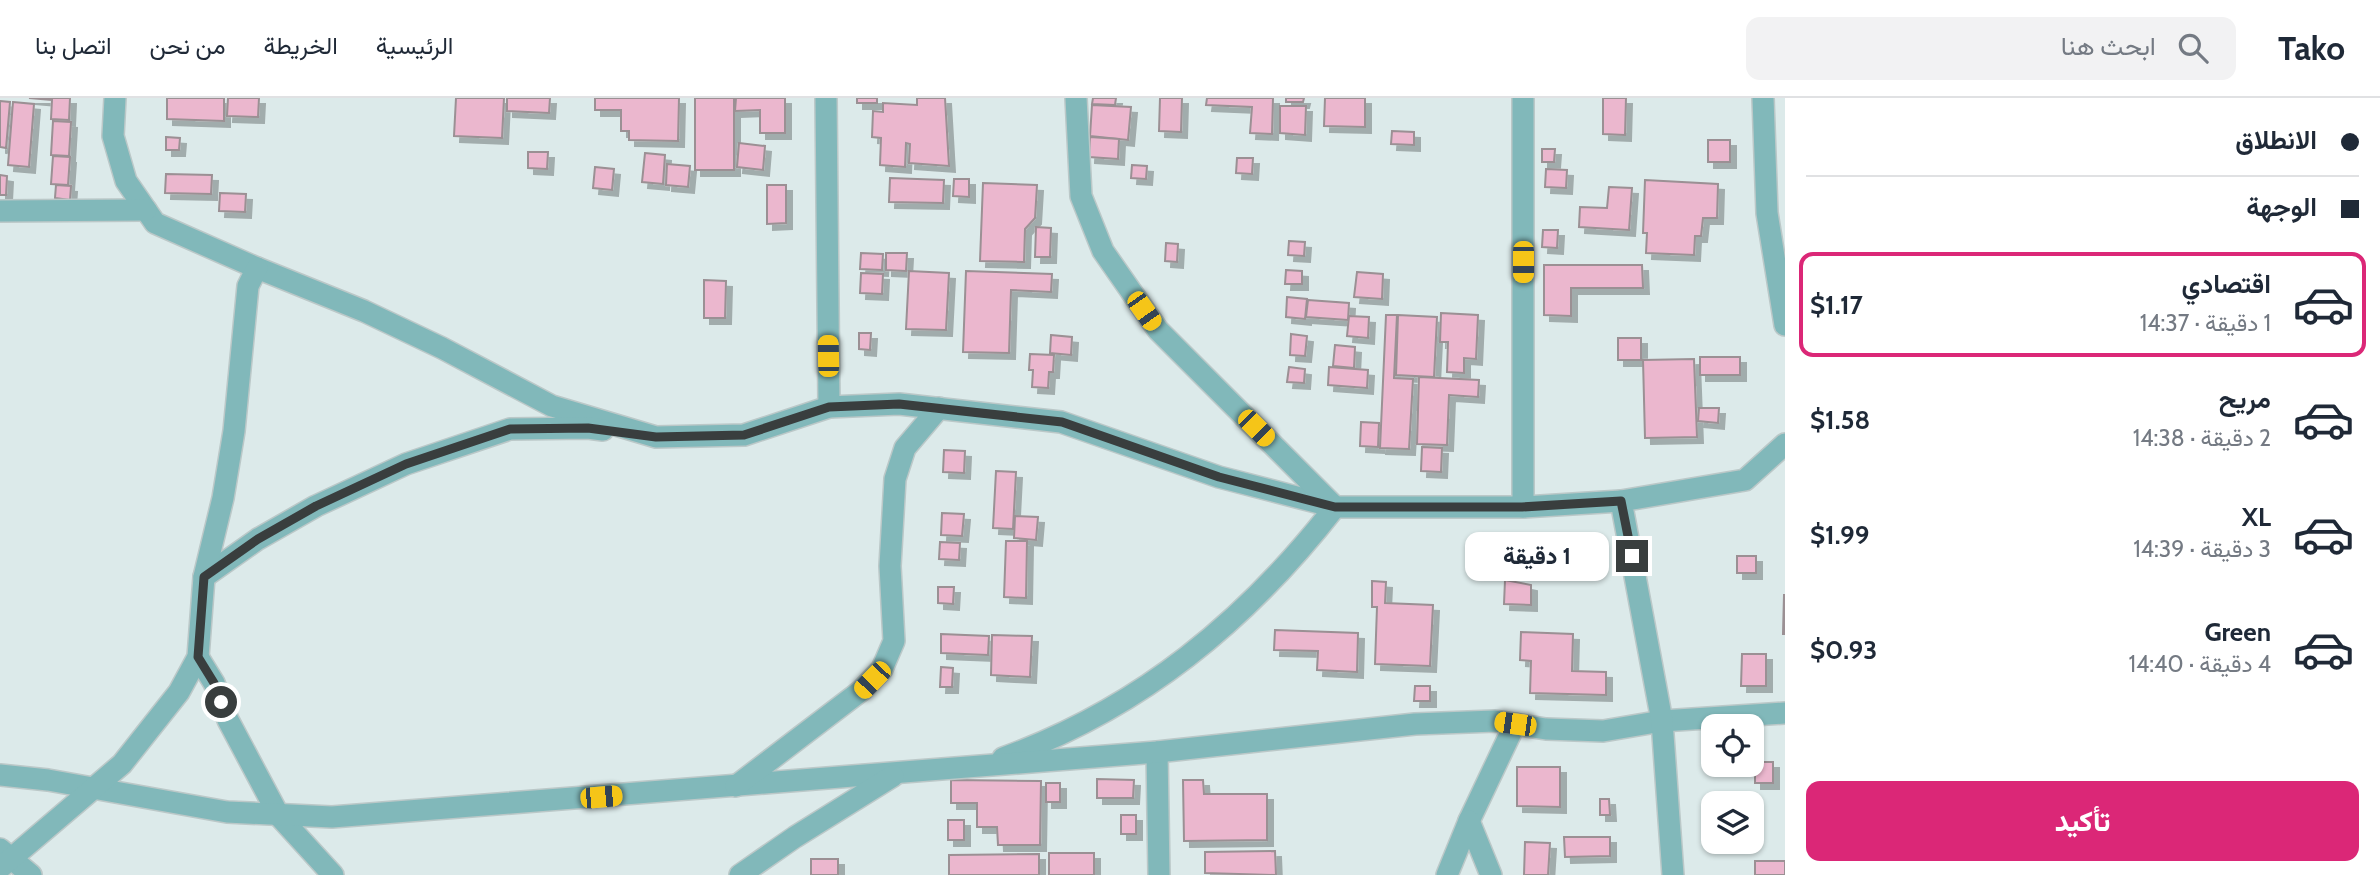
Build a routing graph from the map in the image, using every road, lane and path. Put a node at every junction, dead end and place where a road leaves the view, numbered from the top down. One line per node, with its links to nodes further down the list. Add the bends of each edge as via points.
1 (115, 98): 6 (street, via 113,136 125,181)
2 (826, 98): 11 (street)
3 (1076, 98): 16 (street, via 1081,196 1103,251 1158,330)
4 (1523, 98): 17 (street)
5 (1763, 98): 8 (street)
6 (146, 210): 7 (street); 9 (street, via 155,223)
7 (0, 211)
8 (1776, 212): 10 (street)
9 (257, 268): 13 (street, via 364,311 552,406); 18 (street, via 248,286 234,431)
10 (1785, 325)
11 (829, 407): 12 (street, via 899,404); 13 (street, via 744,435)
12 (939, 408): 16 (street, via 1062,422 1219,477); 27 (street, via 905,448 895,480 890,566 894,641 882,670)
13 (656, 437): 18 (street, via 588,428 510,429 406,464 316,506)
14 (1785, 444): 15 (street, via 1745,480)
15 (1621, 501): 17 (street); 21 (street)
16 (1335, 507): 17 (street); 24 (street, via 1270,584 1195,652 1091,719)
17 (1522, 507)
18 (204, 577): 19 (street)
19 (198, 657): 28 (street, via 178,692 122,764); 29 (street)
20 (1785, 713): 21 (street)
21 (1662, 721): 22 (street, via 1603,731); 32 (street)
22 (1515, 724): 23 (street, via 1415,724); 30 (street)
23 (1157, 752): 24 (street); 36 (street)
24 (977, 767): 25 (street)
25 (898, 773): 27 (street); 35 (street)
26 (0, 775): 28 (street)
27 (736, 786): 29 (street, via 384,814)
28 (93, 788): 29 (street, via 227,812); 31 (street)
29 (279, 816): 34 (street)
30 (1469, 821): 37 (street); 38 (street)
31 (4, 859): 33 (street)
32 (1670, 869)
33 (31, 875)
34 (333, 875)
35 (740, 875)
36 (1159, 875)
37 (1447, 875)
38 (1492, 875)

